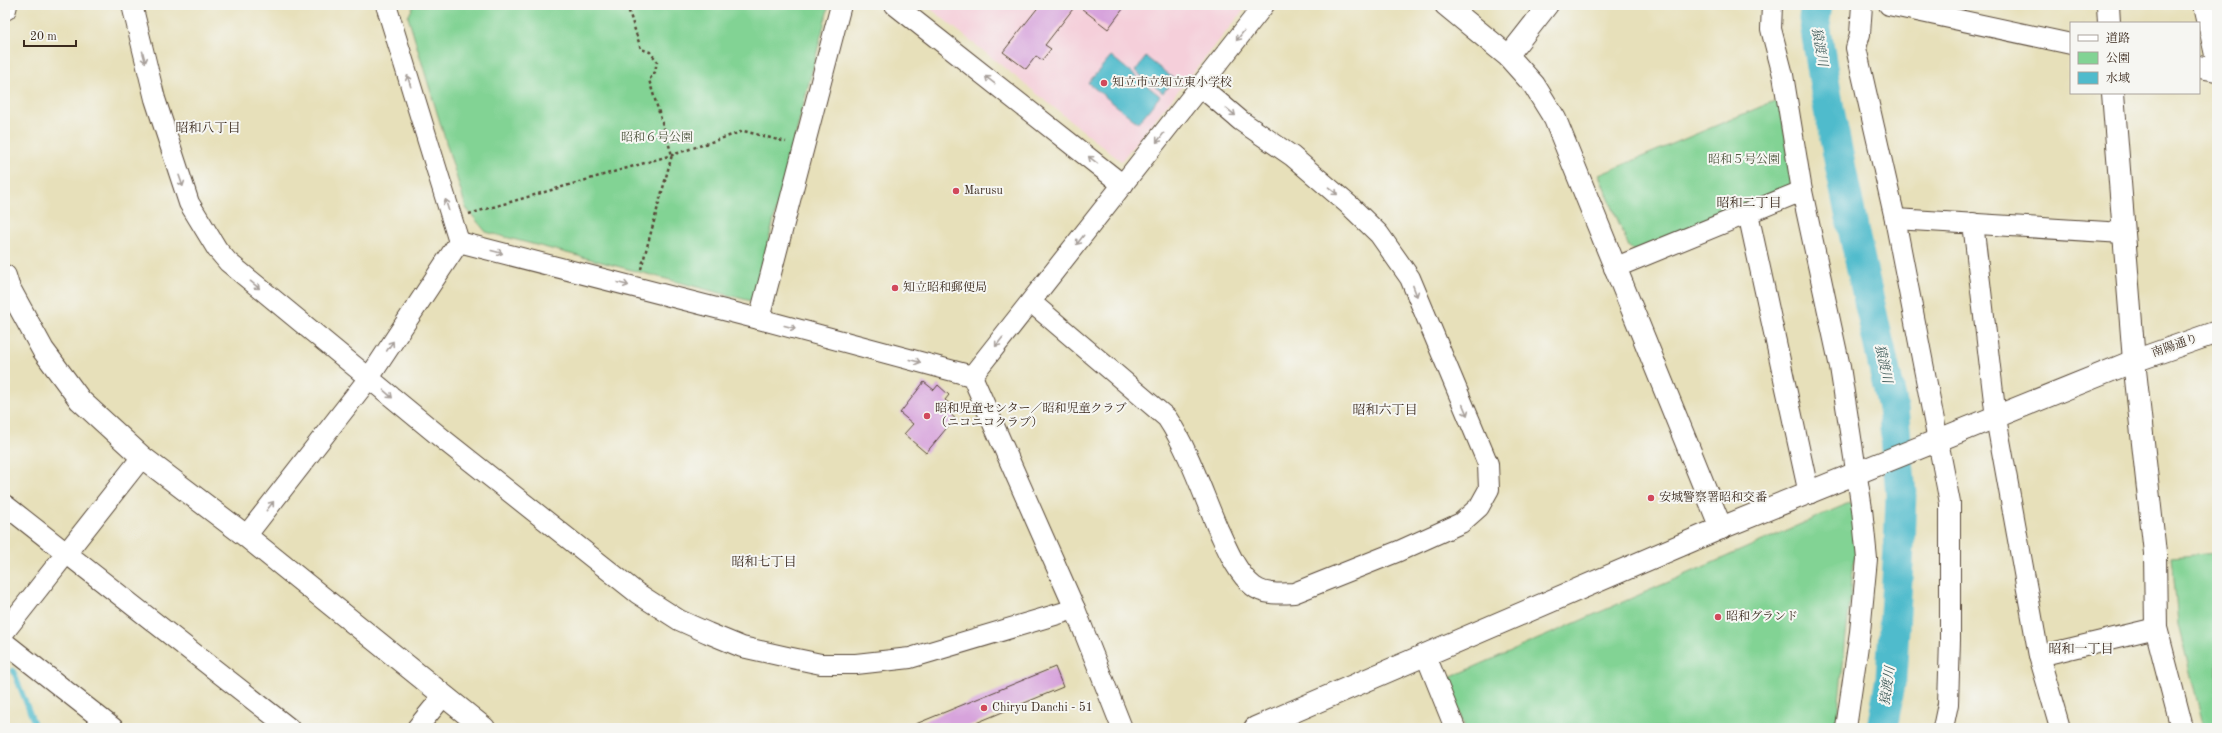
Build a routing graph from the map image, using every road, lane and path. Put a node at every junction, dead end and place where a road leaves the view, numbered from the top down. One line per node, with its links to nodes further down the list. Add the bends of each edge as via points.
1 (6, 5): 15 (street)
2 (132, 5): 43 (street, one-way to 43, via 155,99 180,179 189,203 217,249 243,275)
3 (386, 5): 30 (street, one-way to 3)
4 (627, 5): 26 (path, via 641,49 650,52 657,61 655,72 649,80)
5 (841, 5): 25 (street)
6 (895, 5): 27 (street, one-way to 6)
7 (1264, 5): 23 (street, one-way to 23)
8 (1446, 5): 19 (street)
9 (1548, 5): 19 (street)
10 (1772, 5): 28 (street, via 1772,29 1783,75)
11 (1862, 5): 31 (street, via 1860,34 1856,48)
12 (1890, 5): 18 (street)
13 (2108, 5): 16 (street)
14 (2204, 5): 17 (street)
15 (5, 9)
16 (2109, 22)
17 (2214, 36): 20 (street)
18 (2070, 44)
19 (1508, 56): 35 (street, via 1534,86 1555,119)
20 (2217, 64)
21 (2200, 67): 22 (street)
22 (2217, 70)
23 (1201, 86): 27 (street, one-way to 27); 38 (street, one-way to 38, via 1241,121 1292,156 1350,205 1379,234 1410,278 1488,464 1489,489 1479,507 1461,523 1294,593 1278,595 1254,587 1241,574 1179,436 1167,418)
24 (2113, 94): 33 (street)
25 (805, 146): 26 (path, via 744,131); 39 (street)
26 (672, 154): 30 (path); 37 (path)
27 (1123, 184): 38 (street, one-way to 38)
28 (1802, 191): 29 (street); 47 (street)
29 (1748, 213): 35 (street); 48 (street)
30 (451, 219): 34 (street)
31 (1895, 219): 32 (street); 45 (street)
32 (1973, 223): 33 (street); 44 (street)
33 (2123, 233): 41 (street)
34 (459, 242): 37 (street, one-way to 37); 43 (street, one-way to 34)
35 (1614, 268): 50 (street)
36 (6, 284): 46 (street, via 43,350 80,400)
37 (636, 288): 39 (street)
38 (1031, 302): 42 (street, one-way to 42)
39 (759, 318): 42 (street, one-way to 42)
40 (2217, 332): 41 (street, 南陽通り)
41 (2134, 361): 44 (street, 南陽通り); 54 (street, via 2155,553)
42 (972, 376): 53 (street)
43 (369, 378): 51 (street, one-way to 43); 53 (street, one-way to 53, via 637,593 680,620 742,647 821,664 856,664 910,658)
44 (1996, 418): 45 (street, 南陽通り); 58 (street)
45 (1935, 442): 47 (street, 南陽通り); 68 (street, via 1950,502 1948,704)
46 (142, 457): 51 (street); 52 (street)
47 (1861, 472): 48 (street, 南陽通り); 67 (street, via 1867,559 1860,632)
48 (1809, 494): 50 (street, 南陽通り)
49 (5, 505): 52 (street)
50 (1721, 528): 57 (street, 南陽通り)
51 (246, 536): 59 (street)
52 (67, 553): 55 (street); 61 (street)
53 (1074, 609): 64 (street)
54 (2156, 628): 58 (street); 70 (street)
55 (5, 631)
56 (5, 643): 60 (street)
57 (1426, 656): 65 (street, 南陽通り); 66 (street)
58 (2039, 656): 69 (street)
59 (443, 696): 62 (street); 63 (street)
60 (113, 728)
61 (289, 728)
62 (417, 728)
63 (484, 728)
64 (1122, 728)
65 (1255, 728)
66 (1455, 728)
67 (1846, 728)
68 (1943, 728)
69 (2060, 728)
70 (2182, 728)

